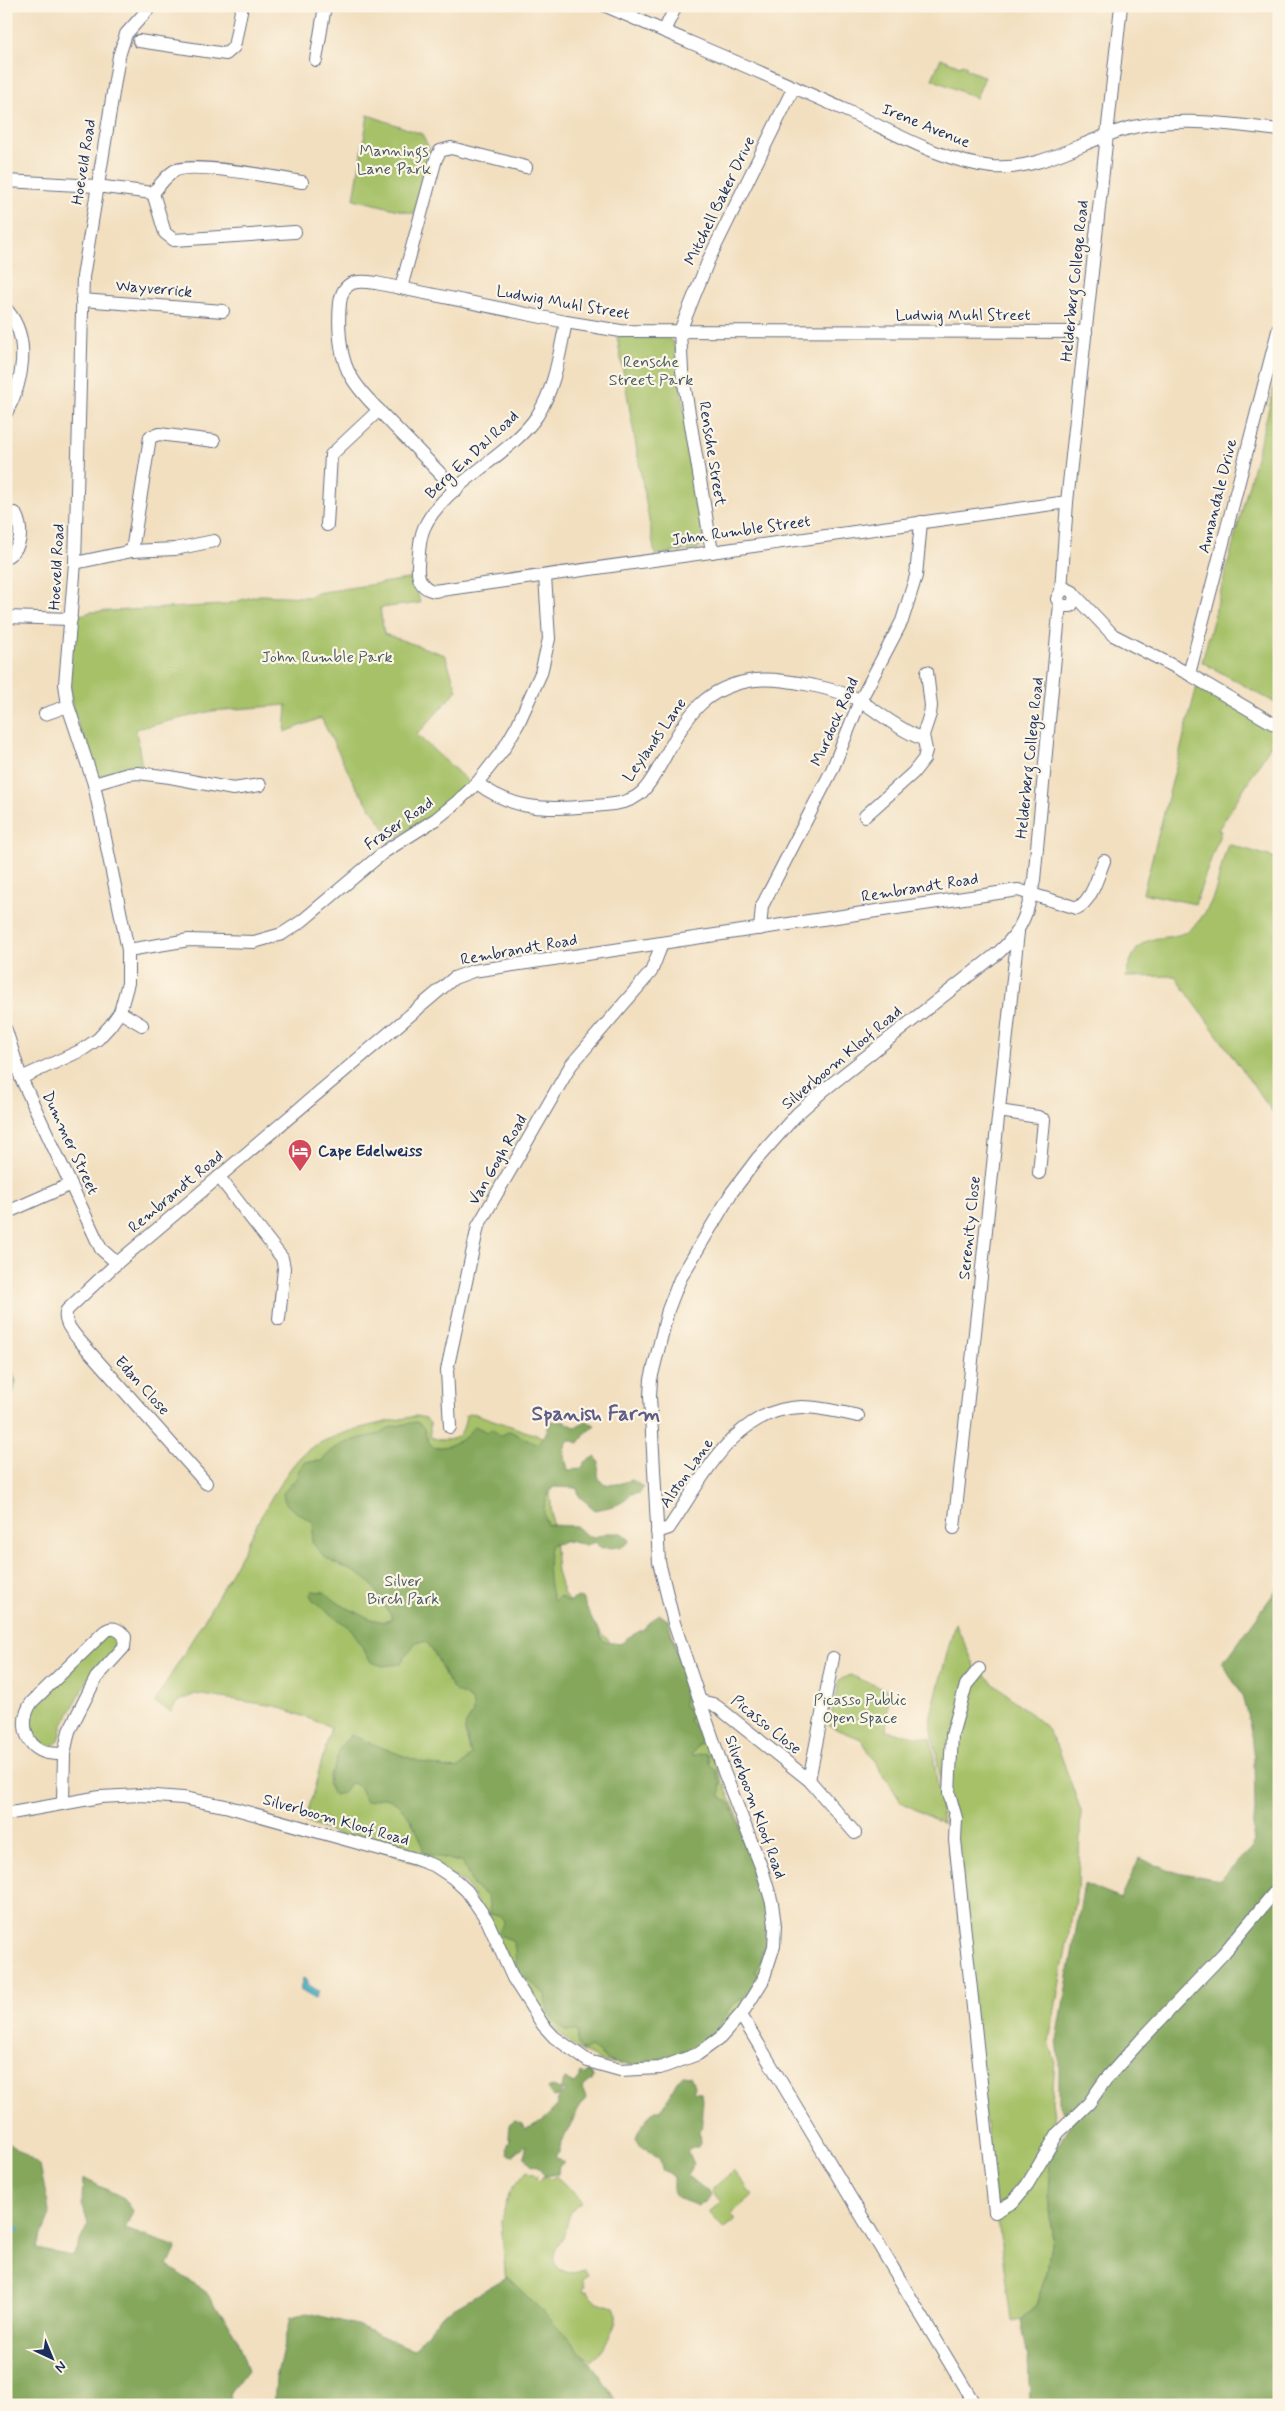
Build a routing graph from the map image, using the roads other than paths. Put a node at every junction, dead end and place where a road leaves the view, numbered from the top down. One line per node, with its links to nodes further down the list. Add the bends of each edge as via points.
1 (151, 6): 16 (street, Hoeveld Road, via 126,34 122,44)
2 (242, 6): 8 (street, via 234,47 226,54)
3 (325, 6): 9 (street)
4 (606, 6): 7 (street, Irene Avenue)
5 (676, 6): 7 (street)
6 (1122, 6): 12 (street, Helderberg College Road)
7 (664, 31): 10 (street, Irene Avenue)
8 (139, 41)
9 (316, 60)
10 (794, 87): 12 (street, Irene Avenue, via 934,151 992,167 1044,160); 25 (street, Mitchell Baker Drive, via 709,259)
11 (1279, 130): 12 (street, Irene Avenue, via 1188,121 1138,127)
12 (1107, 136): 26 (street, Helderberg College Road)
13 (526, 168): 19 (street, via 451,148 440,151)
14 (6, 181): 16 (street)
15 (302, 182): 17 (street, via 258,174 182,168 170,174)
16 (96, 186): 17 (street); 20 (street, Hoeveld Road)
17 (153, 193): 18 (street, via 165,233 174,240)
18 (295, 232)
19 (401, 288): 23 (street, Ludwig Muhl Street); 27 (street, Ludwig Muhl Street, via 354,281 345,287 340,302 345,363 353,380)
20 (82, 300): 22 (street, Wayverrick); 39 (street, Hoeveld Road)
21 (6, 309): 28 (street, via 18,333 22,364 15,398)
22 (223, 311)
23 (566, 322): 25 (street, Ludwig Muhl Street, via 621,331); 30 (street, Berg En Dal Road, via 551,390 535,418)
24 (1279, 327): 46 (street, Annandale Drive)
25 (680, 331): 26 (street, Ludwig Muhl Street); 37 (street, Rensche Street, via 682,371)
26 (1086, 332): 31 (street, Helderberg College Road)
27 (379, 410): 30 (street, Ludwig Muhl Street); 34 (street, via 331,455)
28 (6, 413)
29 (214, 442): 36 (street, via 159,434 150,437)
30 (456, 490): 41 (street, Berg En Dal Road, via 435,511 423,530 417,568)
31 (1068, 502): 33 (street, John Rumble Street); 42 (street, Helderberg College Road, via 1063,559)
32 (15, 513): 38 (street, via 21,528 19,542)
33 (921, 522): 37 (street, John Rumble Street); 47 (street, Murdock Road, via 919,560 908,606)
34 (327, 525)
35 (214, 541): 36 (street, via 175,549)
36 (132, 551): 39 (street)
37 (712, 552): 40 (street, John Rumble Street)
38 (6, 557)
39 (75, 563): 44 (street, Hoeveld Road)
40 (545, 576): 41 (street, John Rumble Street, via 434,591); 54 (street, Fraser Road, via 550,627 545,662 518,724 503,750)
41 (422, 584)
42 (1068, 599): 46 (street, via 1090,612 1113,635); 59 (street, Helderberg College Road, via 1059,624)
43 (6, 617): 44 (street)
44 (71, 619): 48 (street, Hoeveld Road, via 65,684)
45 (927, 672): 50 (street, via 931,706)
46 (1189, 674): 52 (street)
47 (860, 701): 51 (street, Leylands Lane); 54 (street, Leylands Lane, via 788,681 755,680 727,686 707,697 693,710 640,794 608,805 540,809 502,798); 60 (street, Murdock Road, via 832,770 762,906)
48 (68, 706): 49 (street); 55 (street, Hoeveld Road)
49 (45, 714)
50 (926, 725): 51 (street); 53 (street)
51 (902, 726): 53 (street, Leylands Lane, via 911,735)
52 (1279, 727)
53 (923, 739): 57 (street, via 926,750 919,766)
54 (477, 783): 63 (street, Fraser Road, via 442,815 384,852 282,934 254,942 189,940)
55 (94, 784): 56 (street, via 138,774 233,789); 63 (street, Hoeveld Road)
56 (260, 785)
57 (865, 816)
58 (1104, 861): 59 (street, Rembrandt Road, via 1092,890 1079,908)
59 (1031, 894): 60 (street, Rembrandt Road, via 1018,890); 61 (street, Silverboom Kloof Road)
60 (760, 929): 62 (street, Rembrandt Road)
61 (1018, 932): 68 (street, Serenity Close); 80 (street, Silverboom Kloof Road, via 999,952 803,1107 743,1176 722,1206 672,1295 651,1379)
62 (660, 944): 70 (street, Rembrandt Road, via 473,971 454,978); 77 (street, Van Gogh Road, via 651,972 571,1065 478,1226 447,1370)
63 (128, 950): 64 (street, Hoeveld Road, via 128,983)
64 (120, 1012): 65 (street); 67 (street, Hoeveld Road, via 90,1045)
65 (142, 1025)
66 (6, 1030): 67 (street, Dummer Street)
67 (21, 1078): 71 (street, Dummer Street)
68 (999, 1111): 69 (street, via 1044,1120); 79 (street, Serenity Close)
69 (1040, 1173)
70 (219, 1177): 73 (street, Rembrandt Road); 75 (street, via 282,1258)
71 (71, 1184): 72 (street); 73 (street, Dummer Street, via 101,1248)
72 (10, 1210)
73 (117, 1263): 74 (street, Rembrandt Road)
74 (68, 1307): 78 (street, Edan Close, via 65,1319 79,1340)
75 (279, 1319)
76 (858, 1416): 80 (street, Alston Lane, via 799,1407 775,1412 755,1422 721,1451 669,1528)
77 (450, 1427)
78 (206, 1482)
79 (954, 1528)
80 (657, 1532): 83 (street, Silverboom Kloof Road, via 666,1594)
81 (833, 1658): 85 (street, Picasso Close)
82 (979, 1669): 89 (street, via 966,1685 952,1735 949,1793 956,1818 955,1840 995,2212 1013,2202 1058,2133 1089,2104 1124,2059 1229,1948)
83 (700, 1701): 85 (street, Picasso Close, via 719,1708); 90 (street, Silverboom Kloof Road, via 772,1903 775,1926 771,1960 758,1989)
84 (64, 1754): 84 (street, via 72,1725 96,1678 125,1645 125,1637 118,1630 111,1628 104,1632 32,1702 25,1714 24,1726 34,1744 44,1752); 86 (street)
85 (809, 1780): 88 (street, Picasso Close)
86 (63, 1802): 87 (street, Silverboom Kloof Road); 90 (street, Silverboom Kloof Road, via 141,1795 204,1801 356,1841 435,1866 453,1878 478,1905 514,1978 543,2025 571,2051 607,2068 647,2070 686,2060 720,2038)
87 (6, 1814)
88 (855, 1834)
89 (1279, 1887)
90 (741, 2014): 91 (street)
91 (976, 2405)

